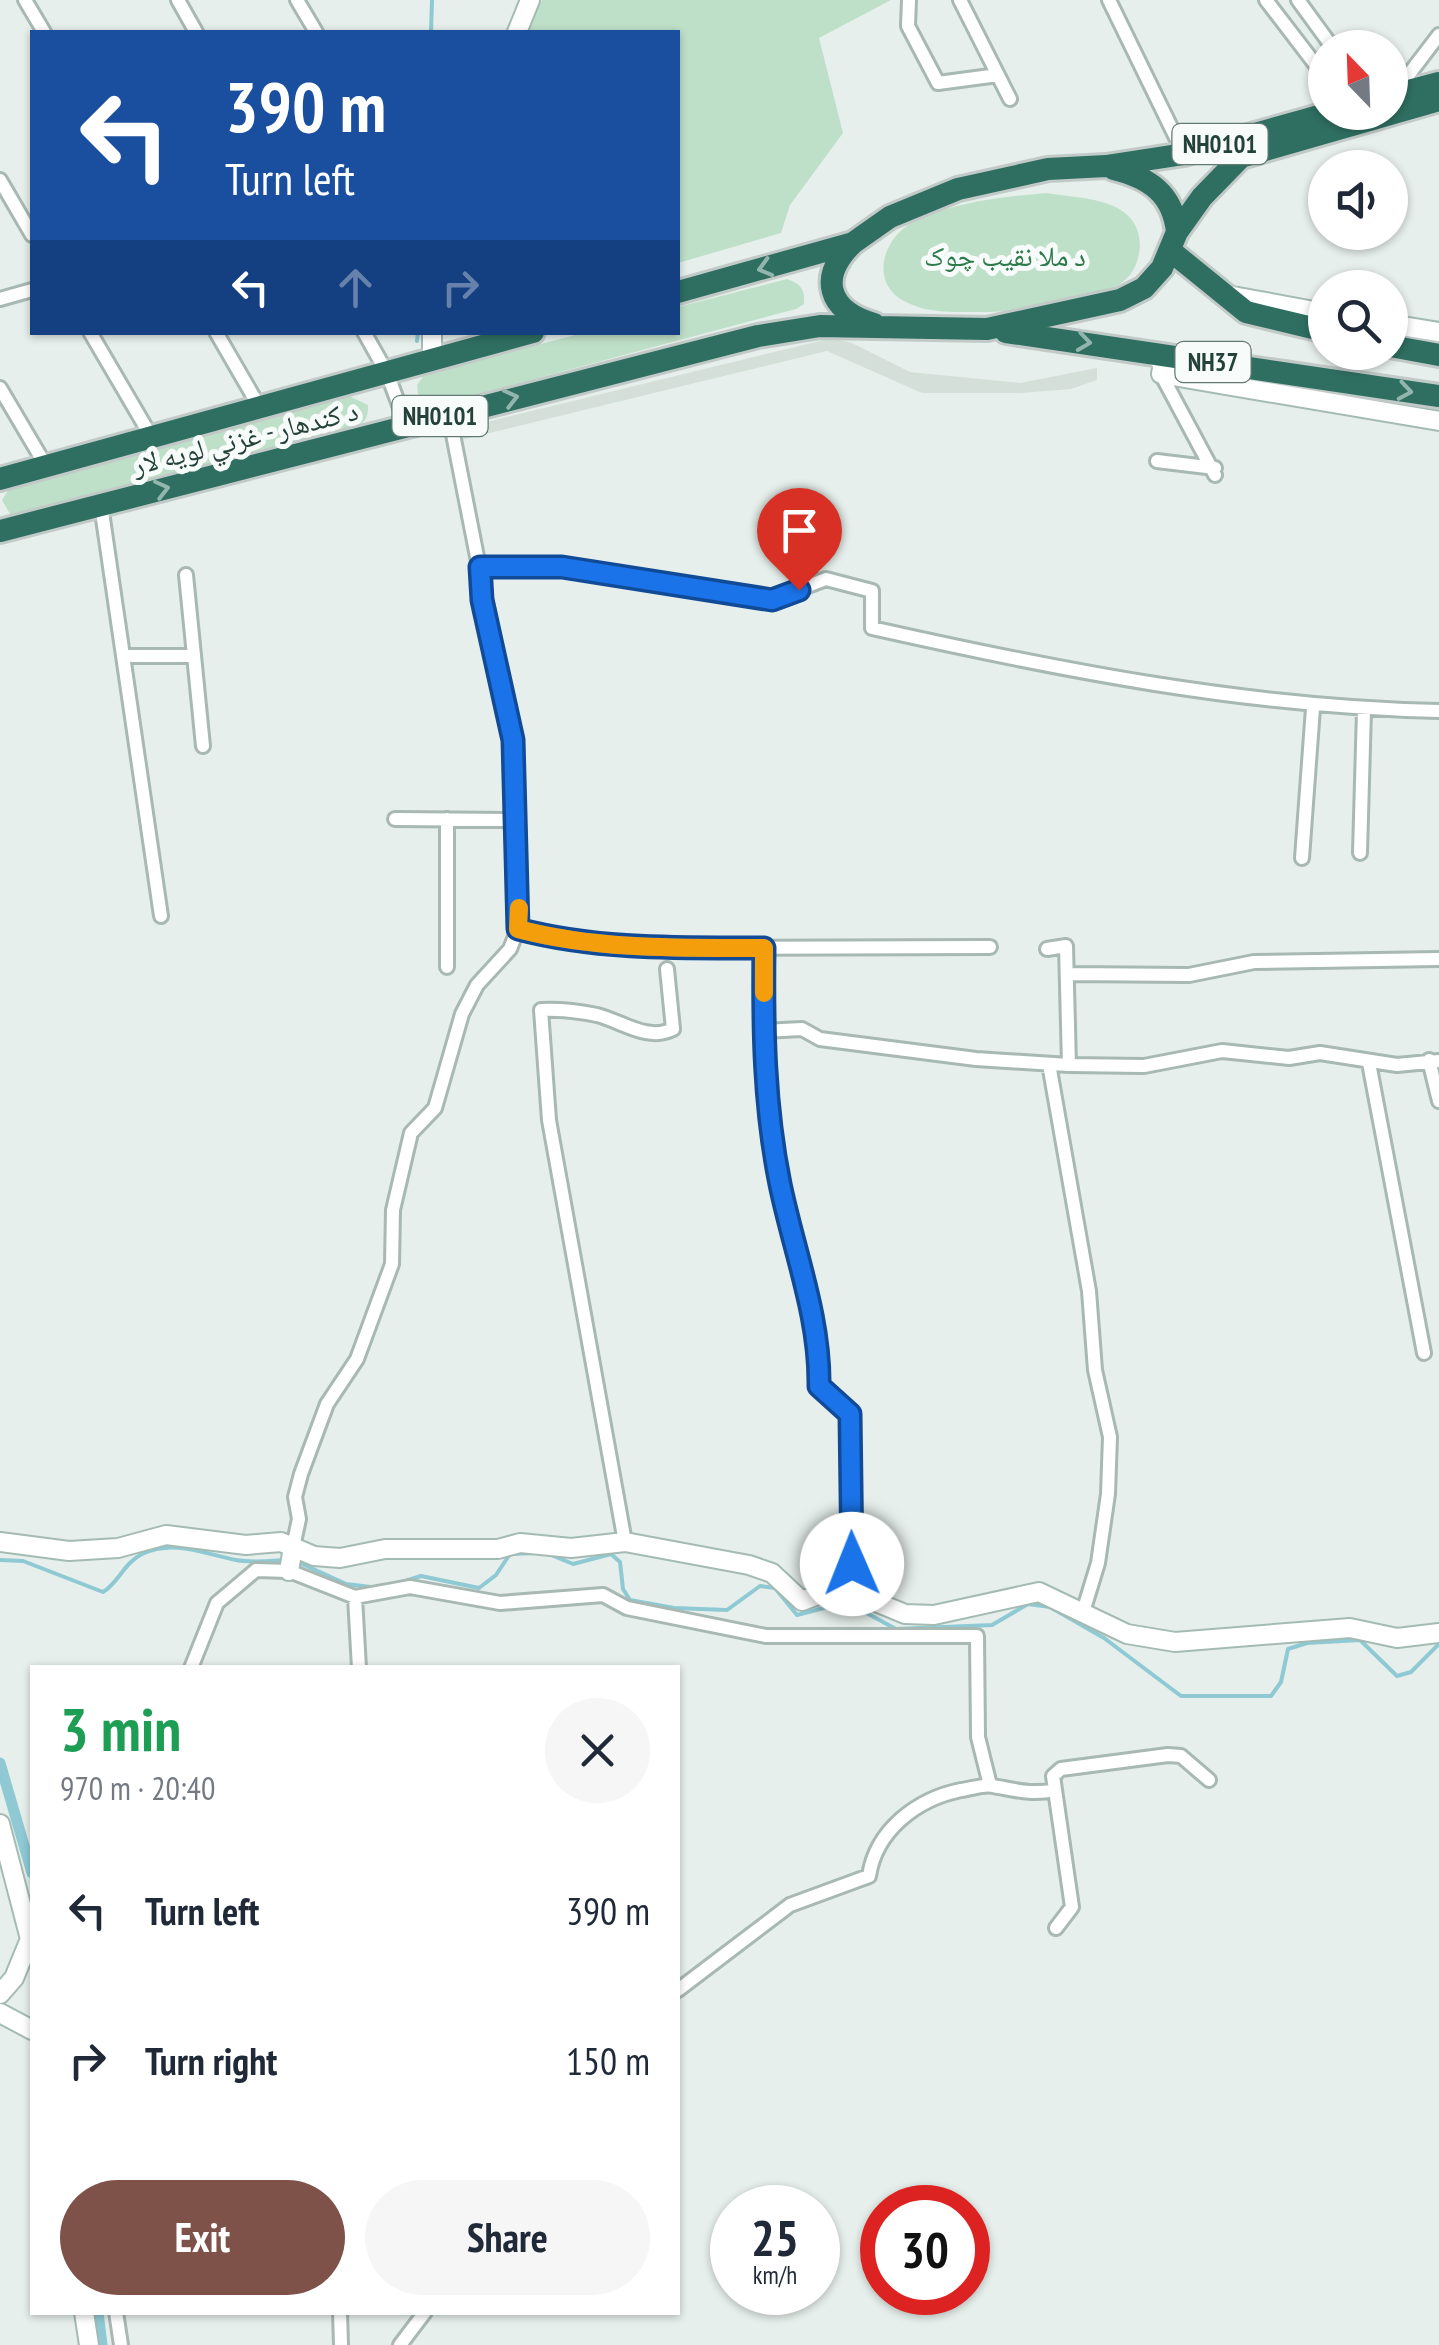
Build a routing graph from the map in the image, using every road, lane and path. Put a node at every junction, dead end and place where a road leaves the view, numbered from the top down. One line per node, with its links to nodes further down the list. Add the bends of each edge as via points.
1 (26, 0): 10 (street)
2 (178, 0): 11 (street)
3 (297, 0): 12 (street)
4 (530, 0): 13 (street)
5 (909, 0): 18 (street, via 908,26 938,83)
6 (960, 0): 18 (street)
7 (1110, 0): 26 (street)
8 (1266, 0): 16 (street)
9 (1298, 0): 14 (street)
10 (43, 30)
11 (195, 30)
12 (315, 30)
13 (519, 30)
14 (1320, 30)
15 (1439, 35): 17 (street)
16 (1308, 55)
17 (1408, 75)
18 (998, 76): 21 (street)
19 (1439, 83): 20 (highway)
20 (1408, 91)
21 (1010, 99)
22 (1439, 100): 23 (highway, د کندهار - غزني لويه لار / NH0101)
23 (1408, 108)
24 (1308, 119): 26 (highway, NH0101)
25 (1330, 130): 30 (highway, د کندهار - غزني لويه لار / NH0101, via 1242,156 1218,176)
26 (1184, 154): 27 (highway, NH0101)
27 (1106, 166): 30 (highway, NH0101, via 1137,174 1160,190 1174,210); 31 (highway, NH0101, via 1048,169 958,188 890,217)
28 (0, 180): 29 (street)
29 (30, 232)
30 (1175, 242): 34 (highway, NH37); 40 (highway, د کندهار - غزني لويه لار / NH0101, via 1144,288 1120,300)
31 (853, 243): 33 (highway, NH0101, one-way to 33); 37 (highway, NH0101, via 830,278 833,295 860,320)
32 (30, 291): 35 (street)
33 (680, 291)
34 (1226, 295): 36 (street); 38 (highway, NH37, via 1246,312)
35 (0, 299)
36 (1308, 310)
37 (884, 327): 40 (highway, د کندهار - غزني لويه لار / NH0101); 56 (highway, د کندهار - غزني لويه لار / NH0101, one-way to 37, via 758,336 820,326)
38 (1308, 327)
39 (1408, 327): 41 (street)
40 (987, 329): 48 (highway, NH37, one-way to 48)
41 (1439, 332)
42 (92, 335): 59 (street)
43 (218, 335): 55 (street)
44 (366, 335): 51 (street)
45 (432, 335): 50 (street)
46 (522, 335): 50 (highway, د کندهار - غزني لويه لار / NH0101)
47 (1408, 349): 49 (highway)
48 (1149, 352): 52 (street, via 1163,362); 54 (highway, NH37, one-way to 54)
49 (1439, 355)
50 (432, 360): 51 (highway, د کندهار - غزني لويه لار / NH0101)
51 (387, 374): 55 (highway, د کندهار - غزني لويه لار / NH0101); 58 (street)
52 (1161, 374): 57 (street); 60 (street, via 1215,472)
53 (0, 388): 61 (street)
54 (1439, 396)
55 (260, 408): 59 (highway, د کندهار - غزني لويه لار / NH0101)
56 (449, 414): 58 (highway, د کندهار - غزني لويه لار / NH0101); 65 (street)
57 (1439, 421)
58 (406, 426): 63 (highway, د کندهار - غزني لويه لار / NH0101, one-way to 58)
59 (152, 438): 61 (highway, د کندهار - غزني لويه لار / NH0101)
60 (1157, 461)
61 (46, 466): 62 (highway, د کندهار - غزني لويه لار / NH0101)
62 (0, 479)
63 (102, 505): 64 (highway, د کندهار - غزني لويه لار / NH0101); 67 (street)
64 (0, 531)
65 (480, 567): 69 (street, via 562,567 772,600 826,579 872,591 872,628 1054,669); 75 (street, via 513,740)
66 (186, 575): 68 (street)
67 (123, 656): 68 (street); 78 (street)
68 (192, 656): 72 (street)
69 (1313, 708): 70 (street); 77 (street)
70 (1364, 710): 71 (street); 76 (street)
71 (1439, 711)
72 (202, 746)
73 (394, 819): 74 (street)
74 (447, 820): 75 (street); 84 (street)
75 (515, 820): 79 (street)
76 (1360, 854)
77 (1302, 858)
78 (161, 916)
79 (518, 929): 81 (street, via 556,939 665,948); 96 (street, via 462,1014 435,1108 411,1134 392,1210 392,1264 356,1360 327,1404 301,1474)
80 (990, 946): 81 (street)
81 (764, 948): 87 (street)
82 (1046, 949): 85 (street, via 1066,946)
83 (1439, 959): 85 (street, via 1254,962 1189,975)
84 (448, 967)
85 (1068, 967): 91 (street)
86 (666, 970): 95 (street, via 673,1029 664,1034 566,1009 541,1010 549,1120)
87 (763, 1031): 90 (street, via 802,1029 820,1039); 97 (street, via 780,1181 820,1352 819,1386 850,1414)
88 (1434, 1061): 89 (street); 92 (street)
89 (1369, 1063): 91 (street, via 1222,1051 1144,1066); 93 (street)
90 (1049, 1064): 91 (street); 99 (street, via 1110,1437 1103,1528)
91 (1069, 1065)
92 (1439, 1101)
93 (1424, 1353)
94 (0, 1542): 96 (street, via 69,1552 166,1535)
95 (625, 1542): 96 (street); 97 (street, via 772,1573 802,1602 826,1592)
96 (291, 1558): 98 (street); 101 (street, via 256,1570 217,1603)
97 (852, 1592): 99 (street, via 905,1614 972,1610 1040,1592)
98 (355, 1596): 102 (street); 104 (street, via 410,1588 500,1603 604,1595 627,1608 766,1636 977,1636 978,1737)
99 (1083, 1612): 100 (street, via 1126,1634 1174,1642 1350,1628 1397,1638)
100 (1439, 1632)
101 (192, 1665)
102 (359, 1665)
103 (1209, 1780): 105 (street, via 1181,1756 1168,1755 1060,1770 1053,1776)
104 (990, 1785): 105 (street, via 1012,1793); 108 (street, via 942,1794 908,1810 872,1858 869,1876 790,1906)
105 (1055, 1790): 107 (street, via 1072,1907)
106 (0, 1824): 109 (street, via 30,1940)
107 (1056, 1928)
108 (680, 1988)
109 (0, 1994)
110 (0, 2013): 111 (street)
111 (30, 2029)
112 (84, 2315): 116 (street)
113 (116, 2315): 117 (street)
114 (340, 2315): 118 (street)
115 (423, 2315): 119 (street)
116 (89, 2345)
117 (121, 2345)
118 (340, 2345)
119 (400, 2345)

